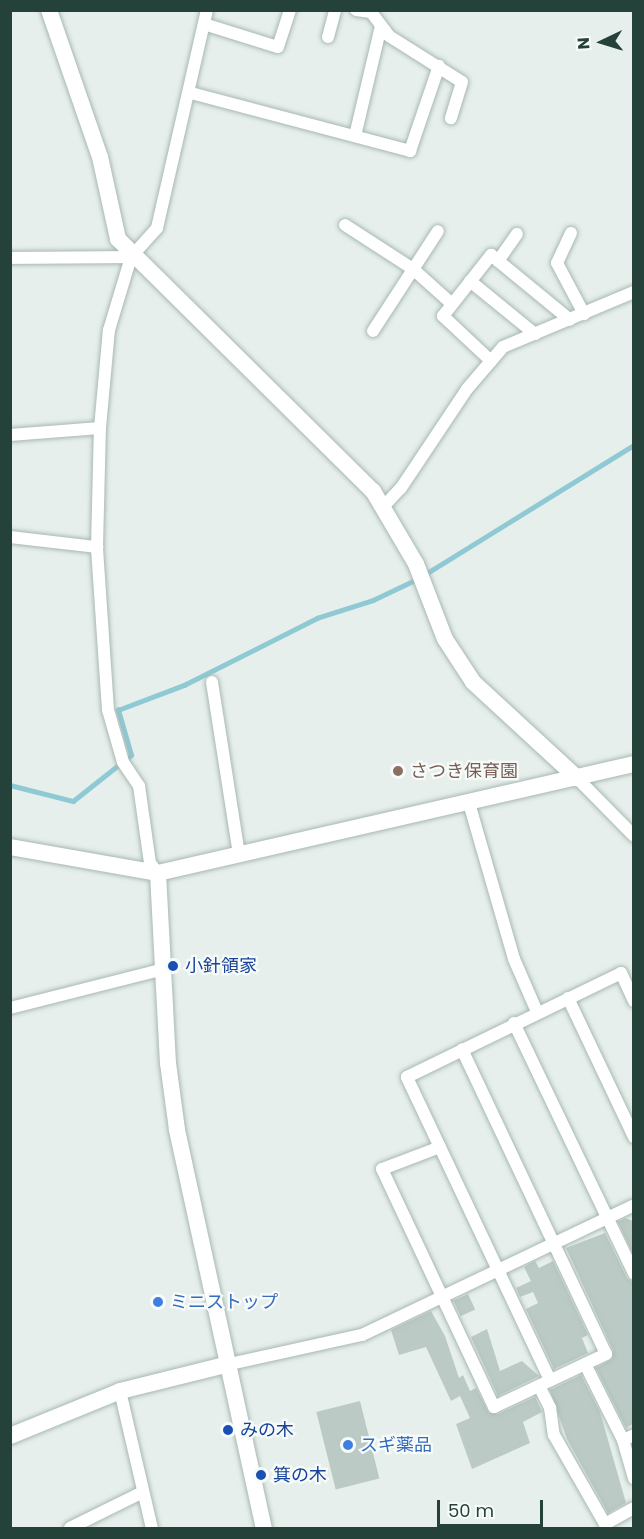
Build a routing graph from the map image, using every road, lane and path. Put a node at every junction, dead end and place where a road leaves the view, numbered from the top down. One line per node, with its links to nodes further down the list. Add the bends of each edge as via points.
1 (49, 10): 17 (street, via 100,157 118,239)
2 (207, 10): 6 (street)
3 (290, 10): 6 (street, via 278,47)
4 (335, 10): 8 (street)
5 (356, 10): 7 (street, via 371,12)
6 (204, 24): 10 (street)
7 (381, 26): 9 (street, via 389,36); 12 (street)
8 (328, 36)
9 (439, 66): 11 (street, via 462,82); 12 (street, via 410,151)
10 (191, 93): 12 (street); 17 (street, via 156,228)
11 (451, 118)
12 (355, 136)
13 (345, 225): 20 (street)
14 (438, 231): 20 (street)
15 (571, 233): 24 (street, via 557,263)
16 (517, 234): 19 (street)
17 (131, 257): 18 (street); 29 (street, via 109,330); 31 (street, via 189,305)
18 (10, 258)
19 (498, 261): 21 (street, via 491,255); 25 (street)
20 (410, 268): 23 (street); 26 (street)
21 (470, 281): 23 (street); 27 (street)
22 (633, 292): 24 (street)
23 (452, 304): 28 (street, via 443,316)
24 (584, 315): 25 (street)
25 (570, 320): 27 (street)
26 (373, 331)
27 (535, 334): 28 (street, via 503,347)
28 (491, 361): 31 (street)
29 (100, 428): 30 (street); 33 (street)
30 (10, 435)
31 (383, 507): 36 (street, via 416,564 445,639 473,682)
32 (10, 537): 33 (street)
33 (97, 547): 41 (street, via 108,711 123,762 139,786 150,863)
34 (212, 682): 40 (street)
35 (633, 764): 36 (street)
36 (577, 778): 37 (street); 38 (street)
37 (469, 803): 40 (street); 46 (street, via 514,959)
38 (633, 836)
39 (10, 847): 41 (street)
40 (239, 855): 41 (street)
41 (158, 873): 42 (street)
42 (164, 969): 45 (street); 58 (street, via 177,1130)
43 (568, 998): 44 (street, via 621,973); 46 (street); 49 (street)
44 (633, 1001)
45 (10, 1008)
46 (537, 1012): 47 (street)
47 (514, 1023): 48 (street); 52 (street)
48 (462, 1049): 50 (street, via 407,1077); 53 (street)
49 (633, 1137)
50 (440, 1147): 54 (street); 56 (street, via 382,1169)
51 (633, 1205): 52 (street)
52 (607, 1218): 53 (street); 55 (street)
53 (554, 1243): 54 (street); 57 (street, via 606,1354)
54 (498, 1270): 56 (street); 59 (street)
55 (633, 1274)
56 (442, 1296): 58 (street, via 362,1335); 59 (street, via 494,1407)
57 (585, 1364): 59 (street); 62 (street)
58 (225, 1365): 60 (street); 69 (street)
59 (544, 1383): 66 (street, via 554,1435 605,1524)
60 (120, 1391): 61 (street); 64 (street)
61 (10, 1436)
62 (628, 1437): 63 (street)
63 (633, 1478)
64 (143, 1492): 67 (street); 68 (street)
65 (633, 1509): 66 (street)
66 (615, 1524)
67 (70, 1528)
68 (152, 1528)
69 (264, 1528)

